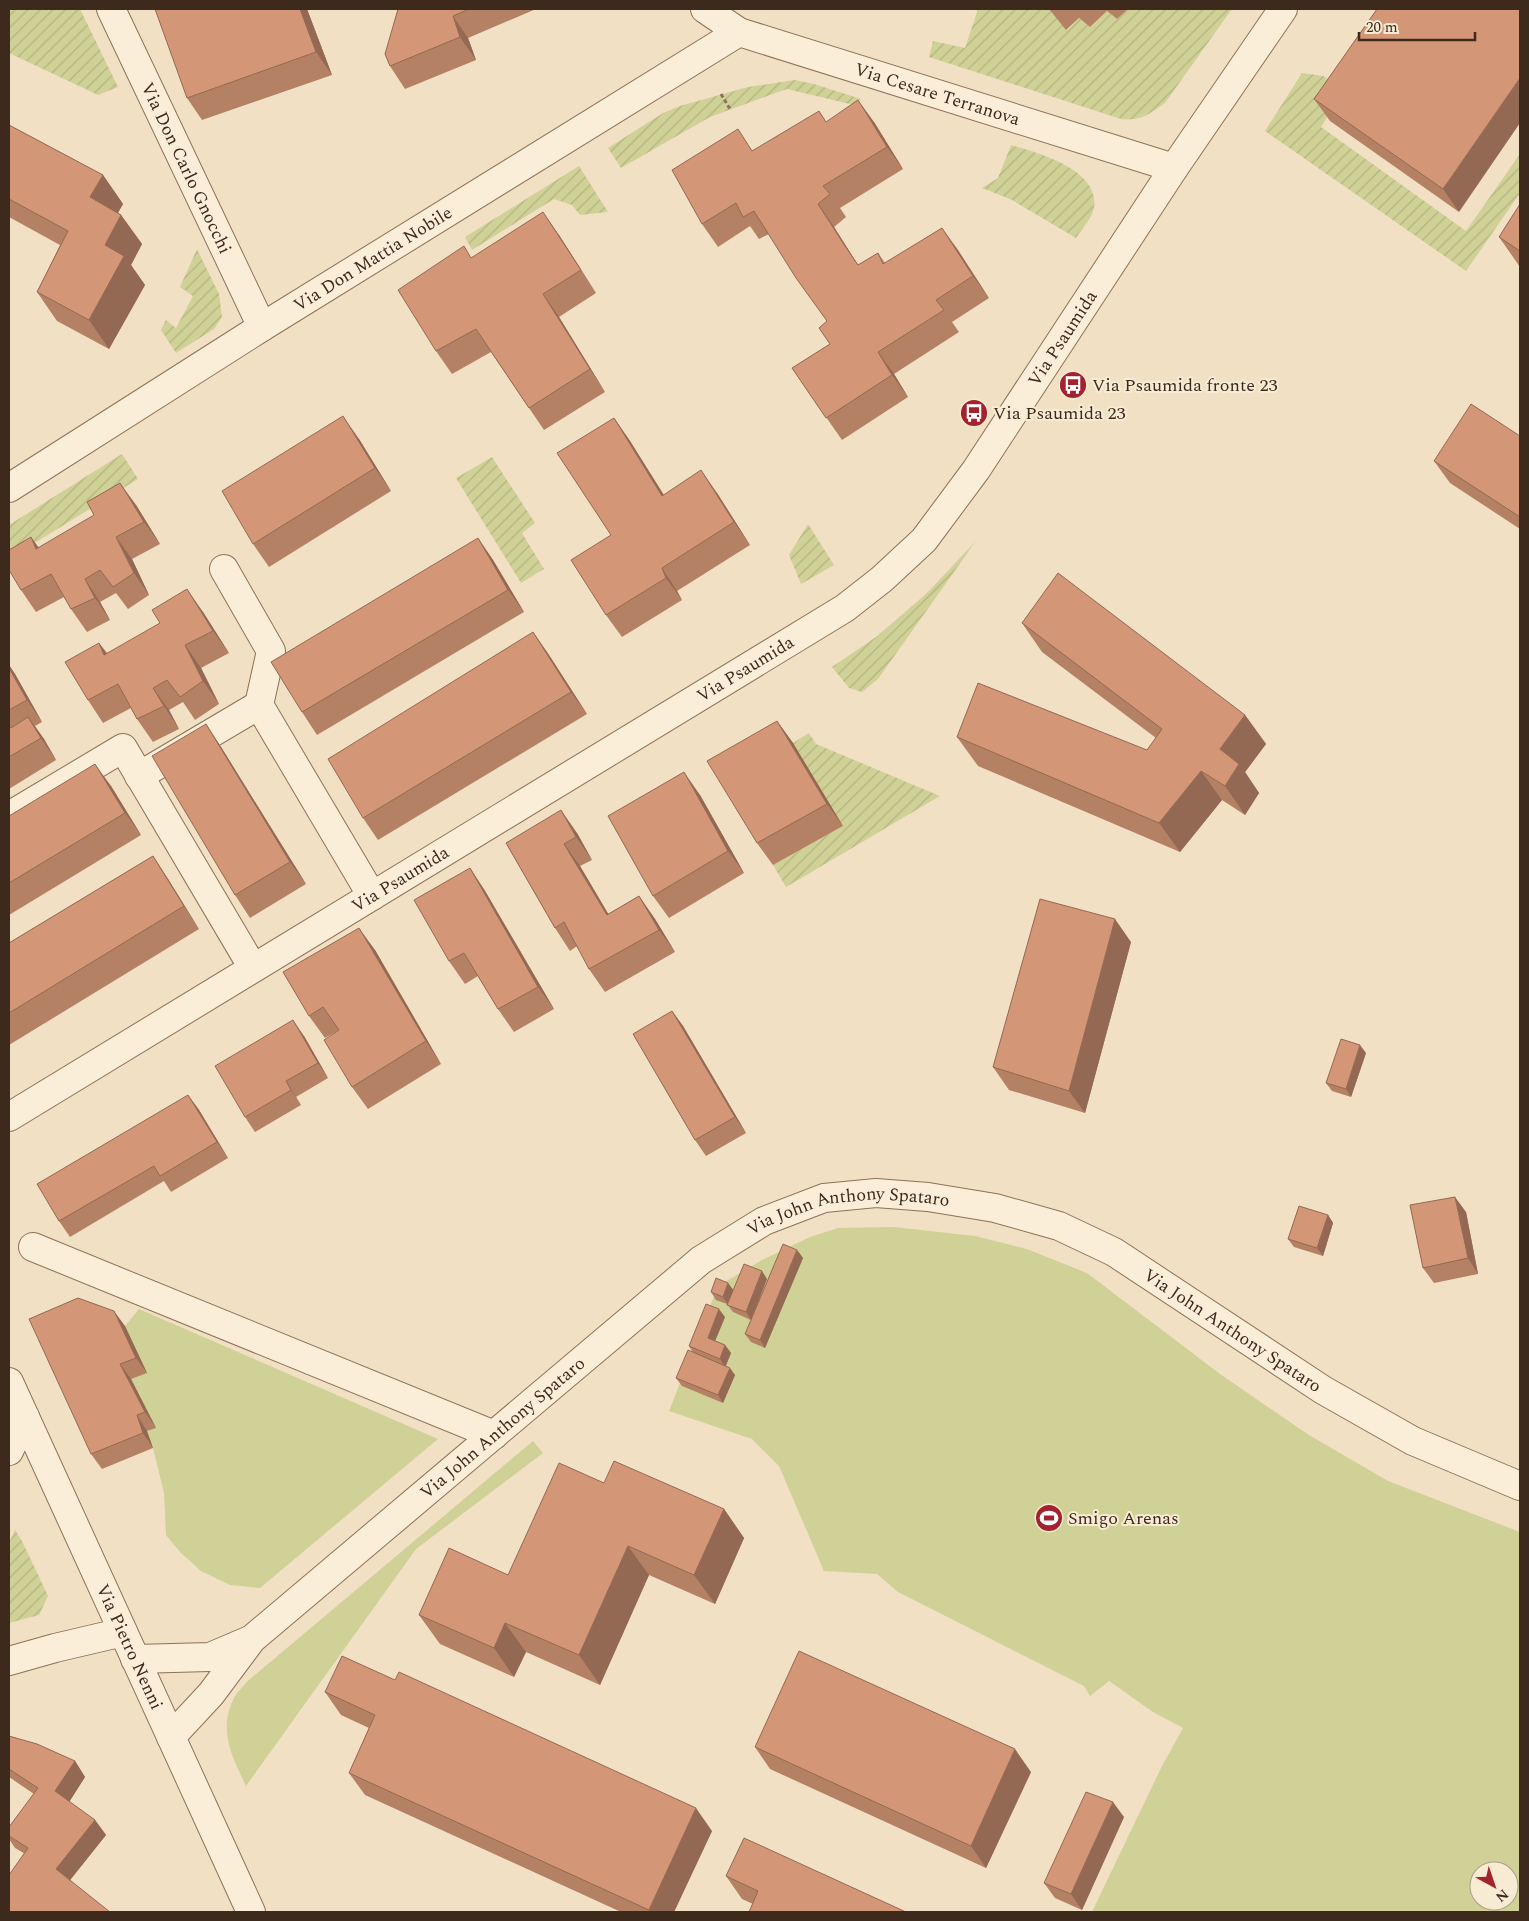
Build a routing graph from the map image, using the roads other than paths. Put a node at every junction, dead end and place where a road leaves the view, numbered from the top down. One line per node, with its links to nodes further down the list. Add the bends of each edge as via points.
1 (112, 9): 6 (street, Via Don Carlo Gnocchi)
2 (705, 9): 4 (street, Via Cesare Terranova)
3 (1283, 9): 5 (street, Via Psaumida)
4 (739, 32): 5 (street, Via Cesare Terranova); 6 (street, Via Don Mattia Nobile)
5 (1174, 168): 12 (street, Via Psaumida, via 976,470 924,540 882,579 845,608)
6 (262, 327): 7 (street, Via Don Mattia Nobile)
7 (9, 488)
8 (224, 569): 9 (street, via 270,651)
9 (259, 705): 10 (street); 12 (street)
10 (139, 776): 11 (street, via 122,748); 13 (street)
11 (9, 816)
12 (372, 896): 13 (street, Via Psaumida)
13 (253, 968): 14 (street, Via Psaumida)
14 (9, 1115)
15 (33, 1247): 18 (street)
16 (9, 1382): 17 (street, Via Pietro Nenni)
17 (25, 1417): 19 (street); 21 (street, Via Pietro Nenni)
18 (494, 1435): 20 (street, Via John Anthony Spataro, via 701,1260 764,1222 824,1198 876,1193 928,1197 994,1208 1059,1226 1114,1252 1323,1390 1413,1440); 22 (street, Via John Anthony Spataro)
19 (9, 1451)
20 (1520, 1486)
21 (123, 1632): 23 (street, Via Pietro Nenni); 24 (street)
22 (252, 1639): 23 (street, via 210,1657); 25 (street, via 211,1694)
23 (135, 1659): 25 (street, Via Pietro Nenni)
24 (9, 1661)
25 (171, 1737): 26 (street, Via Pietro Nenni)
26 (251, 1912)

